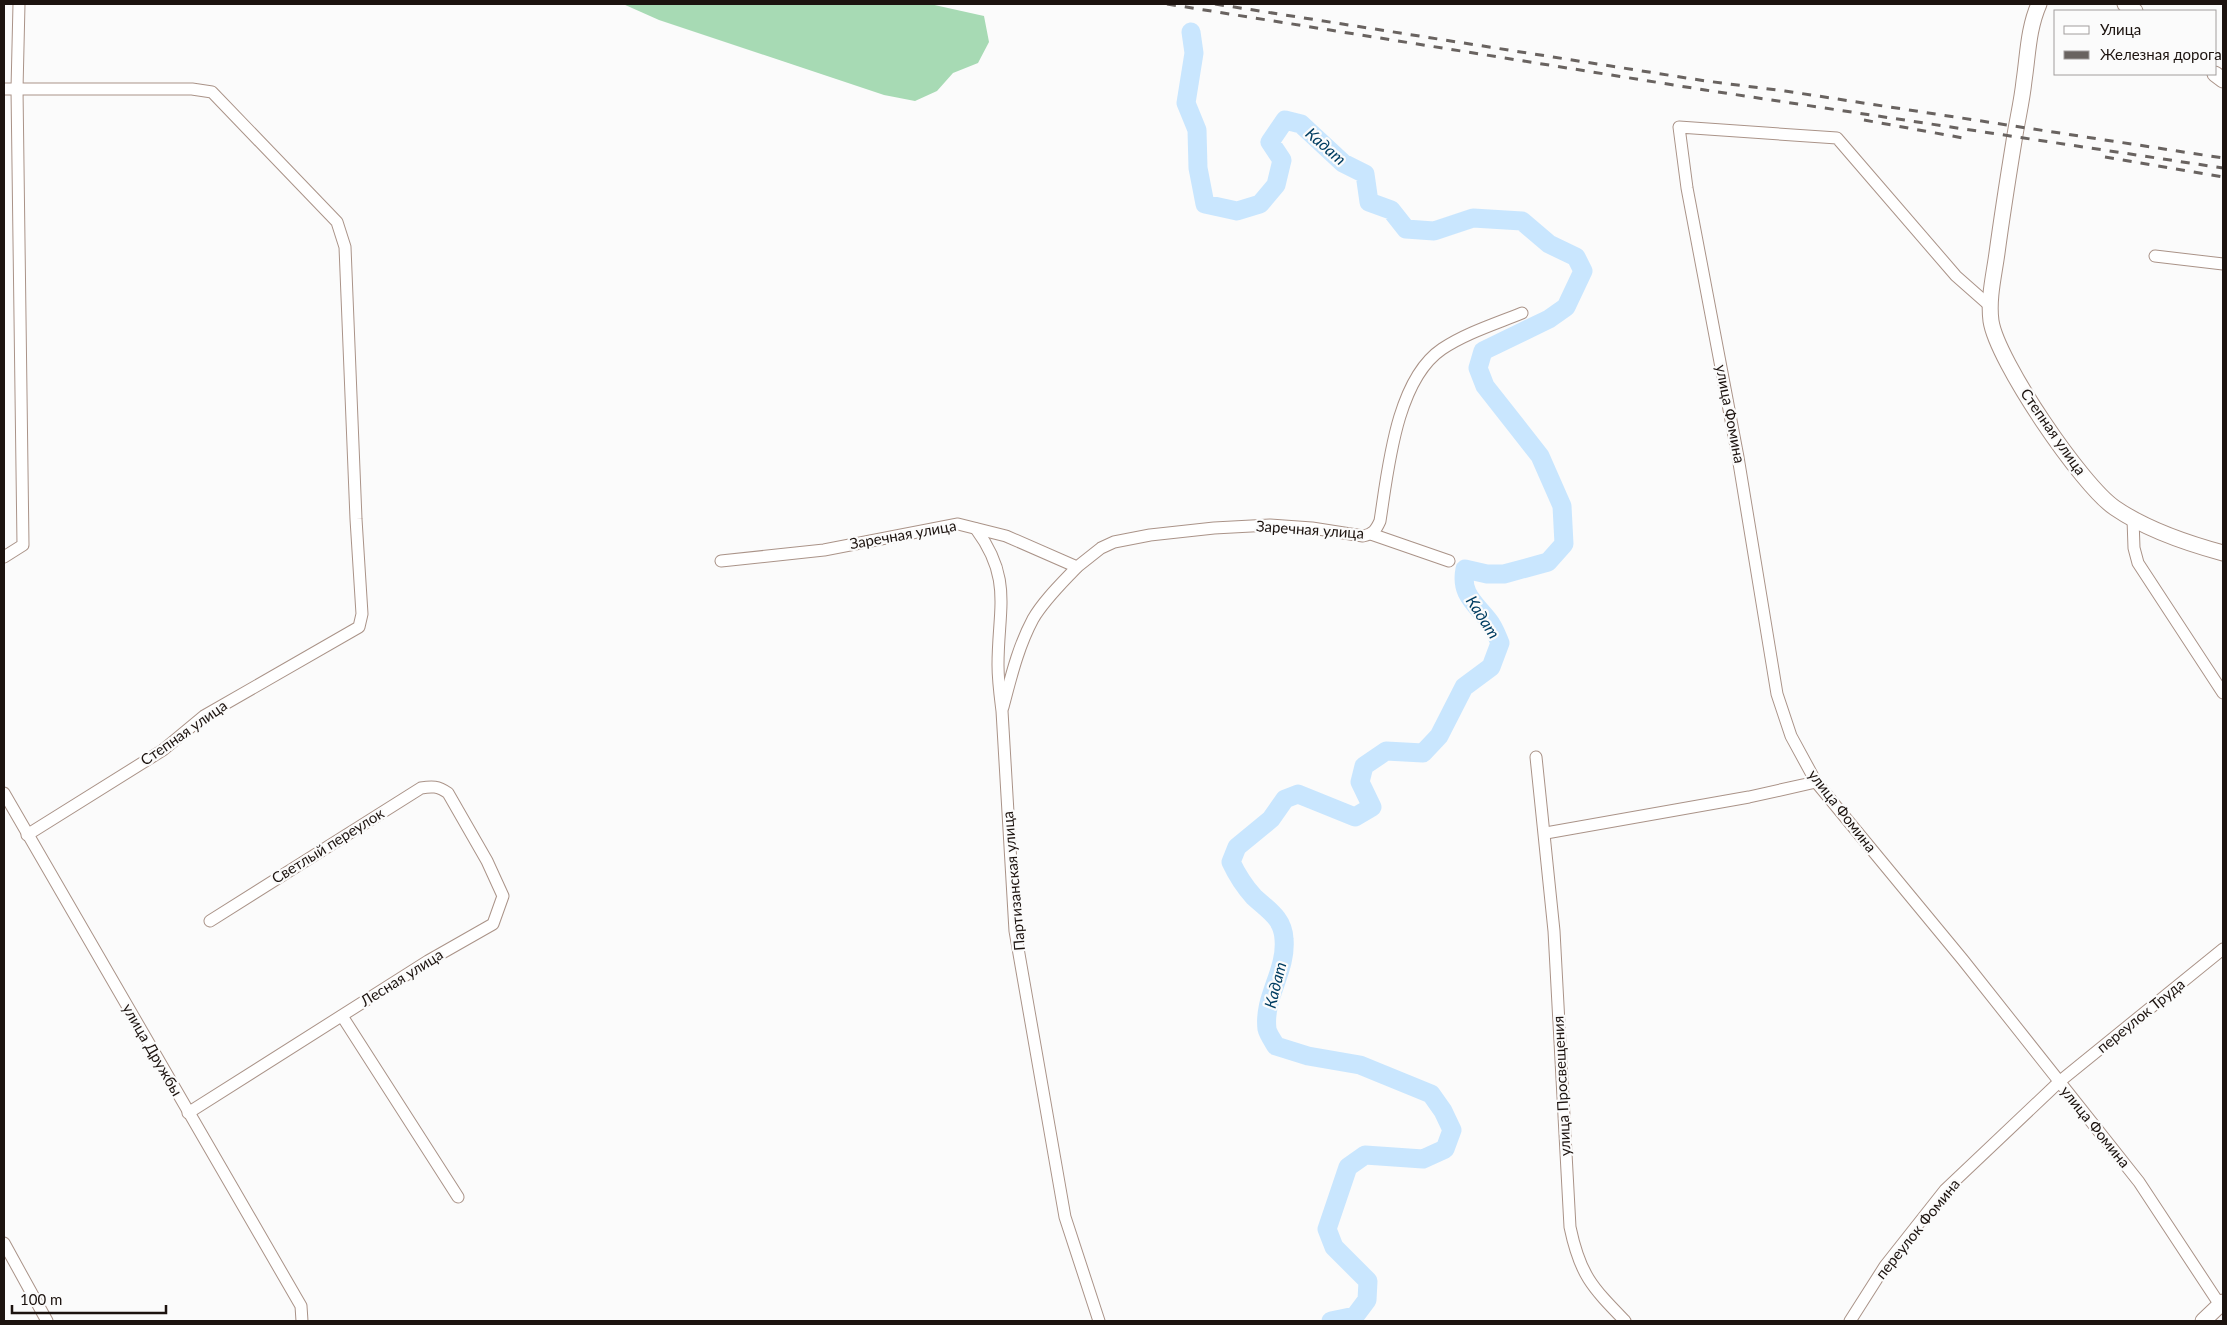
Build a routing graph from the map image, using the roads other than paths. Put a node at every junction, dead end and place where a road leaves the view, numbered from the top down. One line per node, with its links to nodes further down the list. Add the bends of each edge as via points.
1 (19, 4): 4 (street)
2 (2039, 4): 7 (street, Степная улица, via 2027,49)
3 (4, 89): 4 (street)
4 (17, 89): 13 (street, via 23,545); 24 (street, Степная улица, via 192,89 212,92 337,222 345,247 362,614 359,627 204,716 164,750)
5 (2155, 256): 6 (street)
6 (2223, 264)
7 (1990, 306): 9 (street, Степная улица, via 1996,339 2004,357 2079,473 2113,507); 20 (street, улица Фомина, via 1956,276 1837,138 1679,127 1687,188 1738,456 1777,694 1791,736)
8 (1522, 313): 11 (street, Заречная улица, via 1459,339 1428,361 1405,403 1393,441 1380,521)
9 (2133, 519): 12 (street, Степная улица, via 2173,537); 17 (street, via 2138,563)
10 (976, 529): 14 (street, Заречная улица, via 968,525 946,525 824,550); 16 (street, Заречная улица, via 1006,536); 18 (street, Партизанская улица, via 990,547 1001,587 998,677)
11 (1371, 534): 15 (street, Заречная улица); 16 (street, Заречная улица, via 1363,536 1270,525 1159,534 1114,542)
12 (2222, 550)
13 (4, 557)
14 (721, 561)
15 (1449, 561)
16 (1077, 566): 18 (street, Заречная улица, via 1033,619 1018,652)
17 (2223, 693)
18 (1002, 711): 35 (street, Партизанская улица, via 1015,931 1065,1217)
19 (1536, 757): 23 (street, улица Просвещения)
20 (1816, 782): 23 (street, via 1749,798); 28 (street, улица Фомина)
21 (448, 792): 25 (street, Светлый переулок, via 440,786 421,788); 27 (street, Лесная улица, via 503,896 493,924)
22 (4, 793): 24 (street, улица Дружбы)
23 (1546, 833): 36 (street, улица Просвещения, via 1570,1227 1585,1276)
24 (27, 835): 29 (street, улица Дружбы)
25 (210, 921)
26 (2223, 949): 28 (street, переулок Труда)
27 (342, 1016): 29 (street, Лесная улица); 30 (street)
28 (2059, 1082): 32 (street, улица Фомина, via 2139,1182); 37 (street, переулок Фомина, via 1945,1190 1886,1266)
29 (188, 1113): 34 (street, улица Дружбы, via 301,1306)
30 (458, 1198)
31 (4, 1242): 33 (street)
32 (2214, 1313)
33 (48, 1321)
34 (302, 1321)
35 (1099, 1321)
36 (1625, 1321)
37 (1850, 1321)

